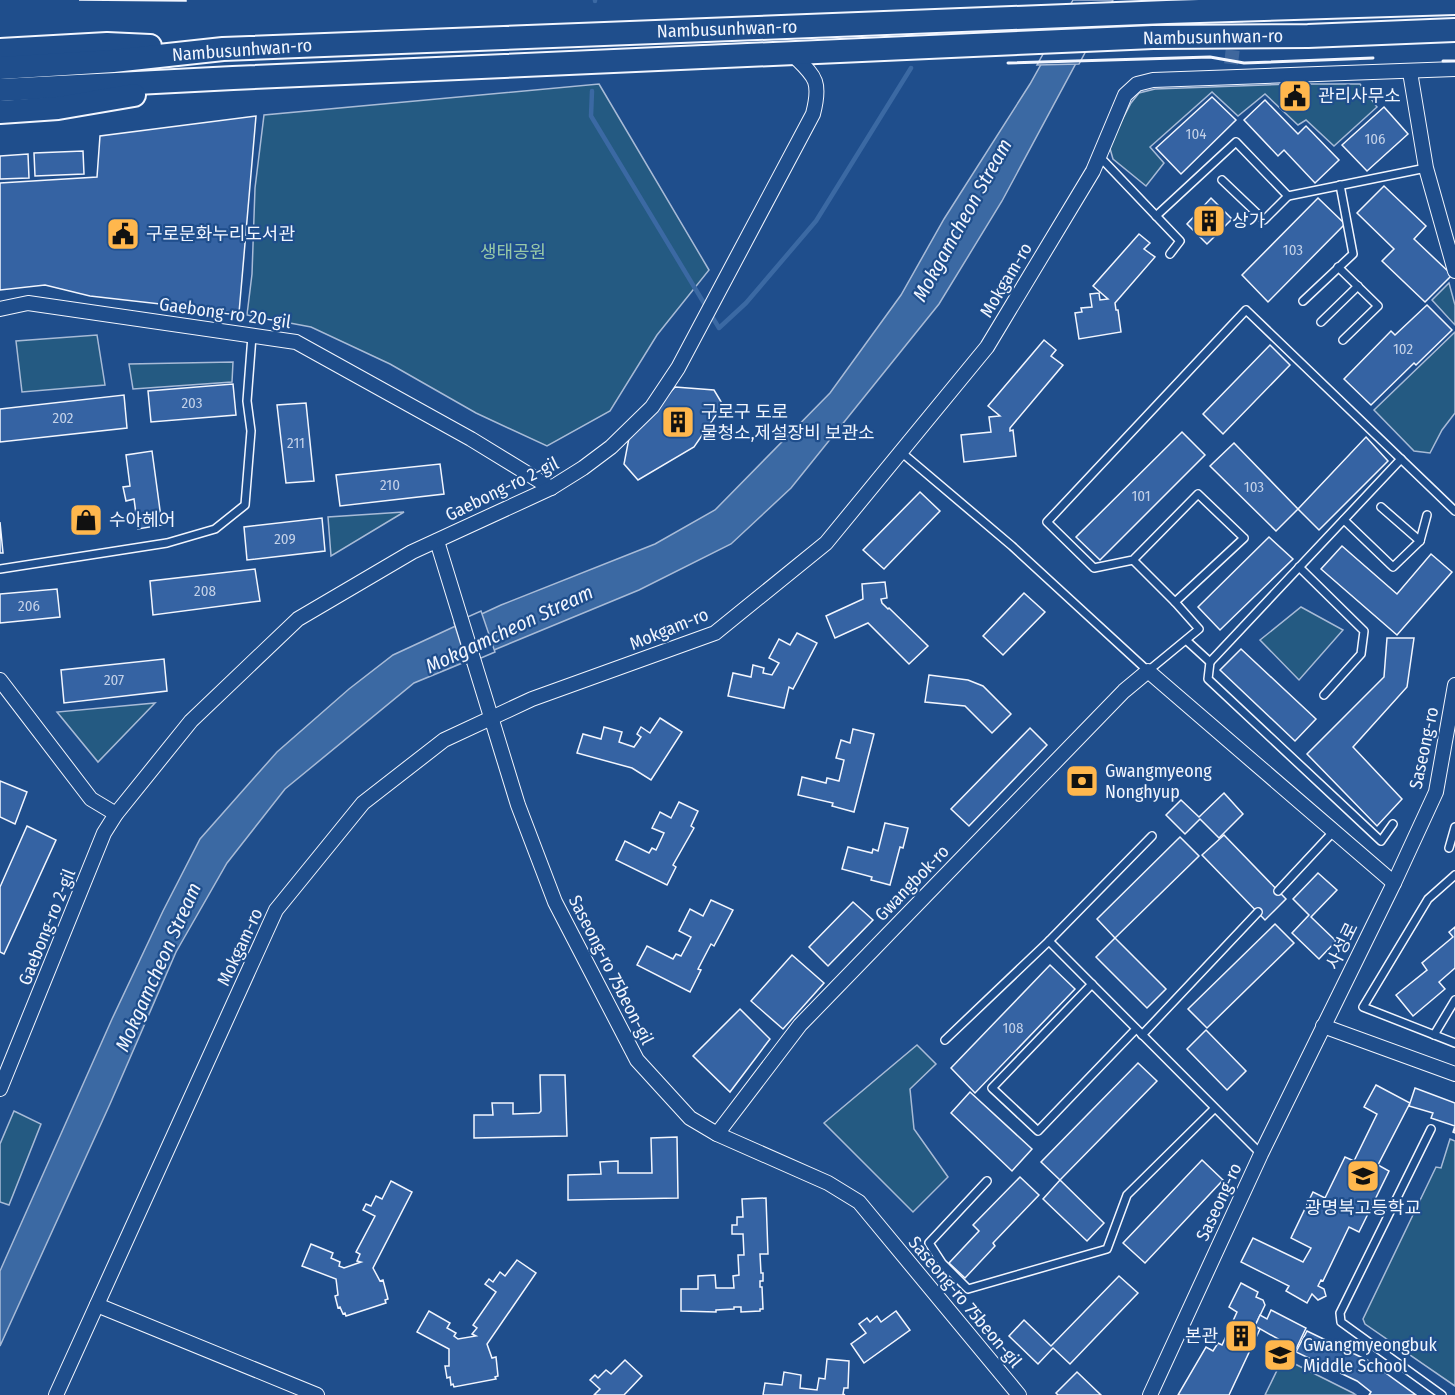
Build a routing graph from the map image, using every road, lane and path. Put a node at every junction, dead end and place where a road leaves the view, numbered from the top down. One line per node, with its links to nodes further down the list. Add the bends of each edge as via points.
1 (1401, 3): 2 (main road, Nambusunhwan-ro); 4 (main road, Nambusunhwan-ro)
2 (1455, 3)
3 (1455, 30): 6 (main road, Nambusunhwan-ro, via 1153,37)
4 (223, 49): 5 (main road, via 107,44); 8 (main road, Nambusunhwan-ro)
5 (0, 50)
6 (791, 53): 11 (main road, Nambusunhwan-ro); 32 (street, Gaebong-ro 2-gil, via 817,81 818,98 813,114 678,368 652,407 619,439)
7 (1231, 64): 12 (street)
8 (0, 68)
9 (1455, 69): 10 (street, Mokgam-ro)
10 (1410, 72): 12 (street, Mokgam-ro); 16 (street)
11 (233, 78): 13 (main road, Nambusunhwan-ro); 14 (main road, via 58,108)
12 (1230, 78): 15 (street, Mokgam-ro, via 1137,84 1125,95)
13 (0, 90)
14 (0, 112)
15 (1099, 156): 20 (lane); 30 (street, Mokgam-ro, via 987,347)
16 (1426, 168): 18 (lane); 23 (street)
17 (1222, 180): 19 (lane, via 1264,220)
18 (1340, 185): 19 (lane); 22 (lane, via 1353,254)
19 (1288, 196): 20 (lane, via 1236,142)
20 (1156, 216): 21 (lane, via 1180,241)
21 (1170, 254)
22 (1338, 267): 24 (lane); 25 (lane)
23 (1455, 271)
24 (1358, 286): 27 (lane); 29 (lane, via 1378,306)
25 (1303, 301)
26 (0, 309): 28 (street, Gaebong-ro 20-gil, via 28,303)
27 (1321, 322)
28 (252, 336): 32 (street, Gaebong-ro 20-gil, via 296,342); 41 (lane, via 245,505 215,529 167,543)
29 (1343, 340)
30 (900, 452): 45 (lane, via 1012,546); 49 (street, Mokgam-ro, via 826,543 715,633 532,699)
31 (1401, 459): 34 (lane); 36 (lane); 39 (lane, via 1246,310 1047,522 1094,568)
32 (551, 488): 37 (street, Gaebong-ro 2-gil)
33 (1381, 507): 38 (lane)
34 (1455, 511)
35 (1427, 515): 38 (lane)
36 (1344, 520): 38 (lane, via 1393,567); 40 (lane)
37 (437, 541): 49 (street, Saseong-ro 75beon-gil); 50 (street, Gaebong-ro 2-gil, via 298,619 191,721)
38 (1420, 541)
39 (1133, 560): 42 (lane); 42 (lane, via 1198,494 1244,538)
40 (1299, 567): 44 (lane); 48 (lane, via 1364,630 1361,654)
41 (0, 568)
42 (1175, 602): 43 (lane, via 1199,629)
43 (1187, 641): 44 (lane); 45 (lane)
44 (1210, 662): 51 (lane, via 1208,680 1381,841)
45 (1148, 671): 53 (street); 73 (street, Gwangbok-ro, via 1124,691 800,1025)
46 (0, 680): 50 (street, via 92,799)
47 (1455, 686): 57 (street, Saseong-ro, via 1436,792)
48 (1324, 694)
49 (492, 718): 73 (street, Saseong-ro 75beon-gil, via 518,804 555,902 637,1060 690,1118); 76 (street, Mokgam-ro, via 444,740 363,803 276,910)
50 (116, 814): 70 (street, Gaebong-ro 2-gil, via 104,833)
51 (1393, 824)
52 (1455, 827): 55 (lane)
53 (1334, 831): 57 (street); 58 (lane)
54 (1152, 836): 60 (lane)
55 (1449, 848)
56 (1455, 875): 66 (lane, via 1428,899 1363,1007)
57 (1394, 883): 63 (street, 사성로)
58 (1278, 891)
59 (1258, 912): 65 (lane)
60 (1049, 941): 61 (lane); 67 (lane)
61 (1092, 984): 64 (lane); 64 (lane, via 992,1088 1038,1131)
62 (1455, 1000): 66 (lane)
63 (1323, 1026): 69 (street); 74 (street, Saseong-ro)
64 (1136, 1029): 65 (lane)
65 (1142, 1035): 71 (lane)
66 (1434, 1035): 68 (lane)
67 (945, 1040)
68 (1455, 1043)
69 (1455, 1074)
70 (0, 1089)
71 (1214, 1109): 74 (lane); 75 (lane, via 1127,1195 1107,1249 968,1289 942,1263 929,1243)
72 (1431, 1129): 81 (lane, via 1340,1313 1341,1322)
73 (717, 1134): 79 (street, Saseong-ro 75beon-gil, via 828,1183 860,1202)
74 (1261, 1154): 80 (street, Saseong-ro)
75 (987, 1181)
76 (97, 1305): 77 (street, Mokgam-ro); 78 (street)
77 (56, 1395)
78 (317, 1395)
79 (1019, 1395)
80 (1150, 1395)
81 (1442, 1395)

